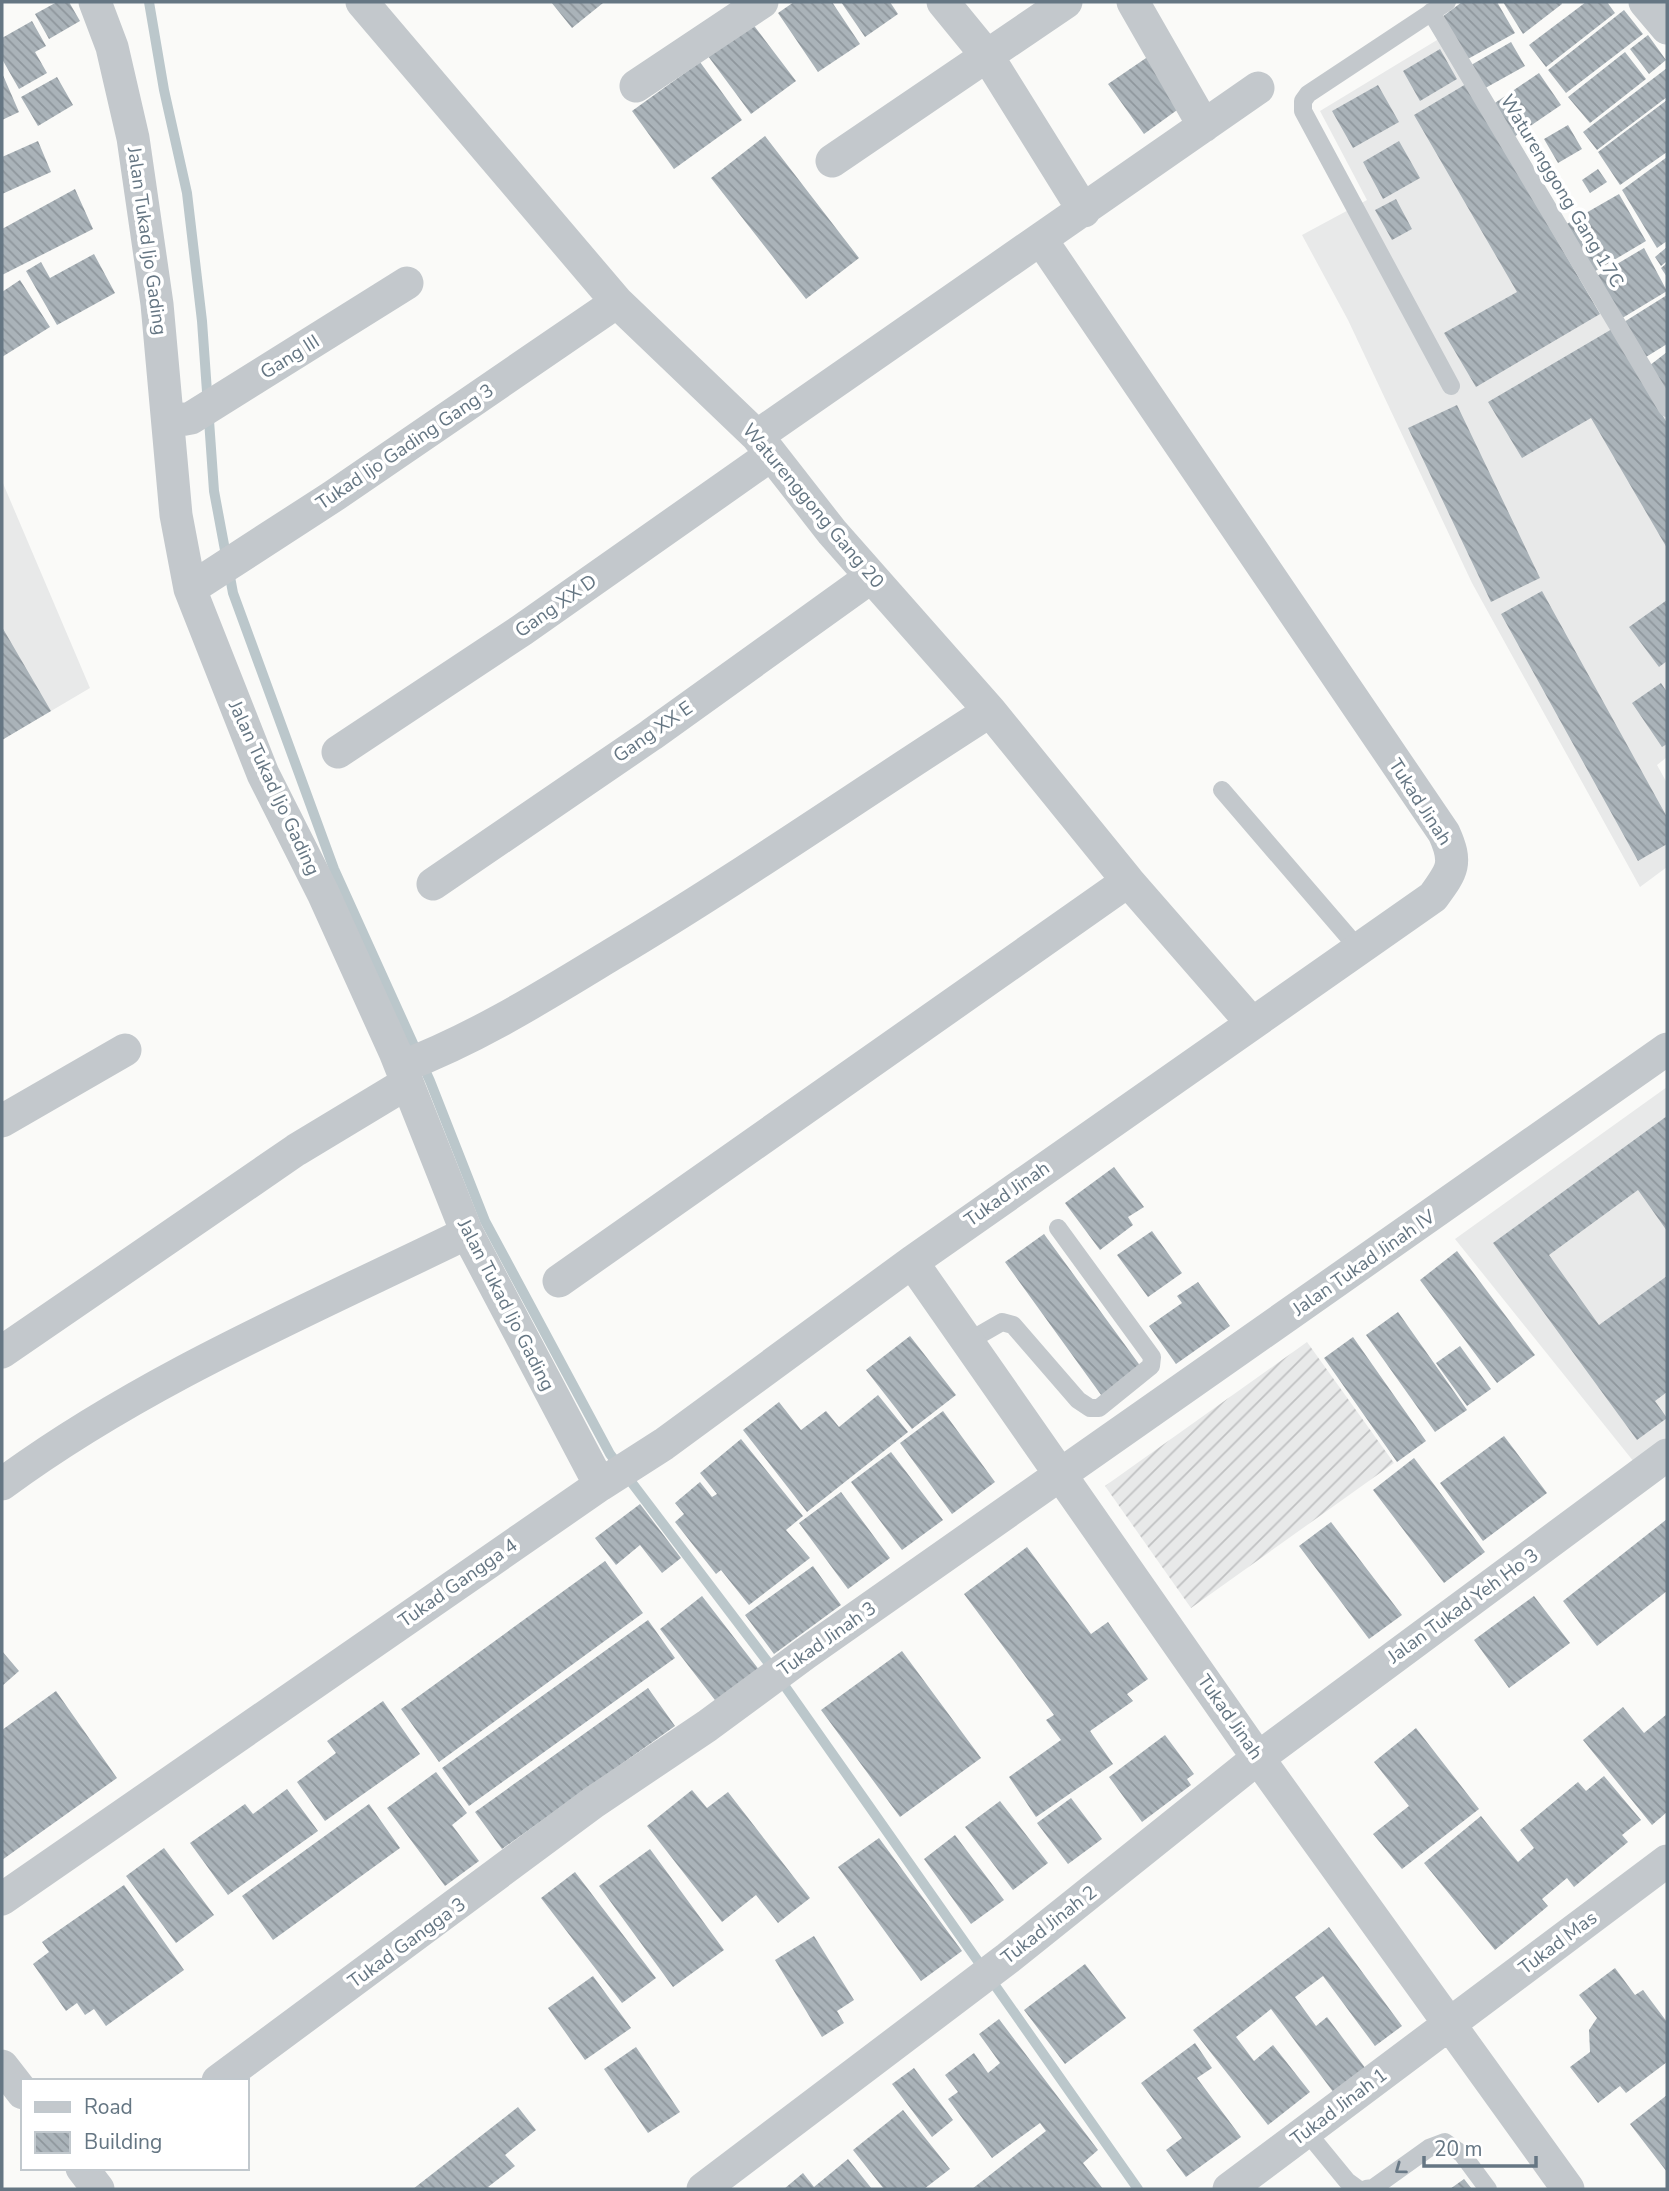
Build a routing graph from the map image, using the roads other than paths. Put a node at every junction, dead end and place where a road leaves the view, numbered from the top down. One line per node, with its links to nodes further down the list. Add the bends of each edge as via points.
1 (95, 2): 22 (street, Jalan Tukad Ijo Gading, via 113,47 133,138 157,304)
2 (362, 2): 19 (street, Waturenggong Gang 20)
3 (762, 2): 12 (street)
4 (943, 2): 11 (street)
5 (1066, 2): 11 (street)
6 (1133, 2): 14 (street)
7 (1447, 2): 9 (lane)
8 (1645, 2): 10 (street)
9 (1431, 12): 20 (lane, via 1308,94 1303,111); 21 (lane, Waturenggong Gang 17C)
10 (1667, 28)
11 (988, 57): 15 (street); 16 (street)
12 (636, 86)
13 (1258, 88): 14 (street, Gang XX D)
14 (1204, 126): 16 (street, Gang XX D)
15 (832, 161)
16 (1084, 211): 17 (street, Gang XX D)
17 (1042, 241): 23 (street, Gang XX D); 31 (street, Tukad Jinah, via 1444,833 1454,855 1450,873 1433,897)
18 (407, 283): 22 (street, Gang III, via 224,399)
19 (617, 302): 23 (street, Waturenggong Gang 20, via 723,400); 25 (street, Tukad Ijo Gading Gang 3)
20 (1451, 386)
21 (1667, 408)
22 (180, 420): 25 (street, Jalan Tukad Ijo Gading, via 176,515)
23 (764, 446): 24 (street, Waturenggong Gang 20); 27 (street, Gang XX D, via 522,630)
24 (871, 578): 26 (street, Waturenggong Gang 20); 30 (street, Gang XX E)
25 (203, 581): 35 (street, Jalan Tukad Ijo Gading, via 263,774)
26 (990, 711): 29 (street, Waturenggong Gang 20); 35 (street, via 676,916 526,1008)
27 (338, 752)
28 (1222, 790): 31 (lane)
29 (1128, 881): 32 (street, Waturenggong Gang 20); 40 (street)
30 (433, 884)
31 (1358, 948): 32 (street, Tukad Jinah)
32 (1251, 1022): 39 (street, Tukad Jinah)
33 (1667, 1049): 44 (street, Jalan Tukad Jinah IV)
34 (125, 1050): 36 (street)
35 (417, 1065): 38 (street, Jalan Tukad Ijo Gading); 42 (street)
36 (2, 1121)
37 (1058, 1228): 41 (lane, via 1152,1357 1151,1366 1099,1408 1090,1408 1078,1401 1013,1325 1002,1322)
38 (467, 1233): 45 (street, Jalan Tukad Ijo Gading); 46 (street, via 175,1378 64,1438)
39 (912, 1262): 41 (street, Tukad Jinah); 45 (street, Tukad Gangga 4)
40 (559, 1280)
41 (968, 1340): 44 (street, Tukad Jinah)
42 (2, 1352)
43 (1667, 1455): 47 (street, Jalan Tukad Yeh Ho 3)
44 (1061, 1477): 47 (street, Tukad Jinah); 48 (street, Tukad Jinah 3)
45 (605, 1482): 50 (street, Tukad Gangga 4)
46 (2, 1484)
47 (1258, 1758): 51 (street, Tukad Jinah); 56 (street, Tukad Jinah 2, via 1008,1958)
48 (594, 1802): 53 (street, Tukad Gangga 3)
49 (1667, 1861): 51 (street, Tukad Mas)
50 (2, 1899)
51 (1449, 2025): 55 (street, Tukad Jinah 1); 61 (street, Tukad Jinah)
52 (2, 2066): 54 (street)
53 (222, 2079)
54 (21, 2090)
55 (1306, 2131): 57 (street, Tukad Jinah 1); 58 (lane)
56 (703, 2189)
57 (1229, 2189)
58 (1358, 2189)
59 (1366, 2189): 60 (lane, one-way to 59, via 1462,2154 1445,2142)
60 (1488, 2189)
61 (1568, 2189)

